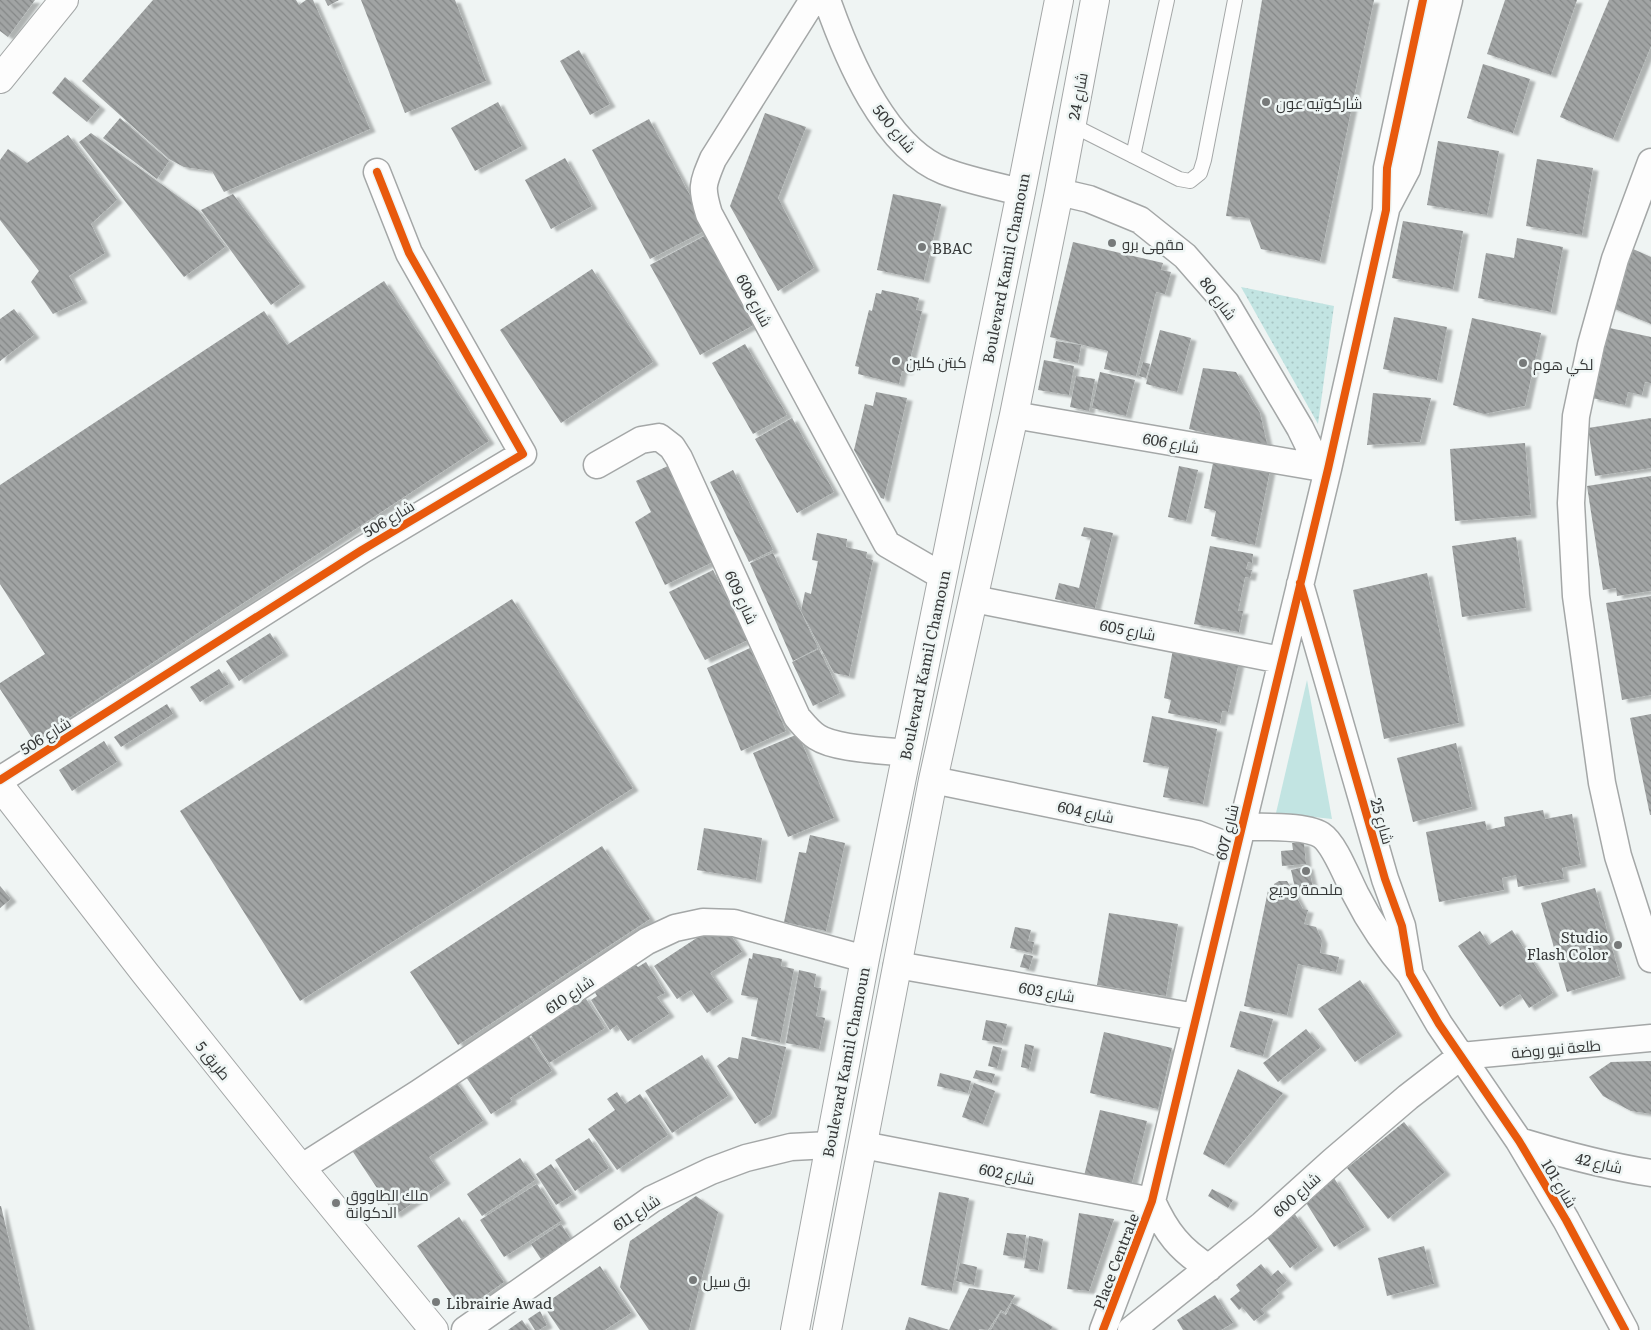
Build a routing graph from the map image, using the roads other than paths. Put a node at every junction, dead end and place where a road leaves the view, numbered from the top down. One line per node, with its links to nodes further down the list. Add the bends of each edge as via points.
1 (64, 0): 9 (main road)
2 (1059, 0): 14 (main road, Boulevard Kamil Chamoun)
3 (1095, 0): 10 (main road, شارع 24)
4 (1167, 0): 11 (lane)
5 (1235, 0): 11 (lane, via 1200,173 1190,181 1179,179)
6 (1423, 0): 16 (street, via 1387,168)
7 (1449, 0): 16 (street, via 1407,169)
8 (825, 2): 14 (street, شارع 500, via 870,97 908,148 944,171); 20 (street, شارع 608, via 713,159 703,181 704,197 709,214 886,544)
9 (0, 79)
10 (1072, 125): 11 (lane); 15 (main road, شارع 24)
11 (1132, 156)
12 (1651, 162): 30 (street, via 1615,260 1591,345 1576,416 1571,503 1576,596 1602,783 1618,856)
13 (377, 172): 25 (street, شارع 506, via 410,253 523,454 362,550)
14 (1021, 192): 20 (main road, Boulevard Kamil Chamoun)
15 (1059, 192): 17 (main road); 19 (street, شارع 80, via 1089,199 1140,220 1185,256 1226,303)
16 (1386, 210): 19 (street, شارع 607)
17 (1014, 415): 19 (street, شارع 606); 22 (main road)
18 (597, 465): 24 (street, شارع 609, via 641,440 659,437 666,441 678,458 797,717 817,737 831,744)
19 (1324, 468): 21 (street, شارع 607)
20 (942, 576): 24 (main road, Boulevard Kamil Chamoun)
21 (1300, 583): 23 (street, شارع 607); 32 (street, شارع 25, via 1385,879 1402,926)
22 (974, 599): 23 (street, شارع 605); 26 (main road)
23 (1281, 660): 28 (street, شارع 607)
24 (906, 754): 29 (main road, Boulevard Kamil Chamoun)
25 (0, 780)
26 (933, 780): 28 (street, شارع 604, via 1197,834); 31 (main road)
27 (0, 786): 39 (main road, طريق 5)
28 (1239, 838): 32 (street, شارع 604, via 1294,828 1322,835 1331,844 1378,932); 33 (street, شارع 607)
29 (864, 959): 37 (main road, Boulevard Kamil Chamoun); 39 (street, شارع 610, via 734,923 703,922 675,928 647,941 428,1088)
30 (1651, 959)
31 (897, 965): 33 (street, شارع 603); 38 (main road)
32 (1410, 974): 35 (street, شارع 25)
33 (1196, 1017): 41 (street, شارع 607)
34 (1651, 1038): 35 (street, طلعة نيو روضة)
35 (1461, 1056): 36 (street, شارع 101); 42 (street, شارع 600, via 1408,1097)
36 (1519, 1141): 40 (street, شارع 42, via 1575,1157); 49 (street, شارع 101)
37 (830, 1145): 44 (street, شارع 611, via 791,1147 746,1158 652,1199); 45 (main road, Boulevard Kamil Chamoun)
38 (863, 1145): 41 (street, شارع 602); 46 (main road)
39 (301, 1168): 43 (main road, طريق 5)
40 (1651, 1172)
41 (1152, 1201): 42 (street, Place Centrale, via 1160,1219 1181,1248); 47 (street, Place Centrale)
42 (1209, 1268): 48 (street, شارع 600)
43 (434, 1330)
44 (465, 1330)
45 (795, 1330)
46 (827, 1330)
47 (1103, 1330)
48 (1132, 1330)
49 (1625, 1330)

